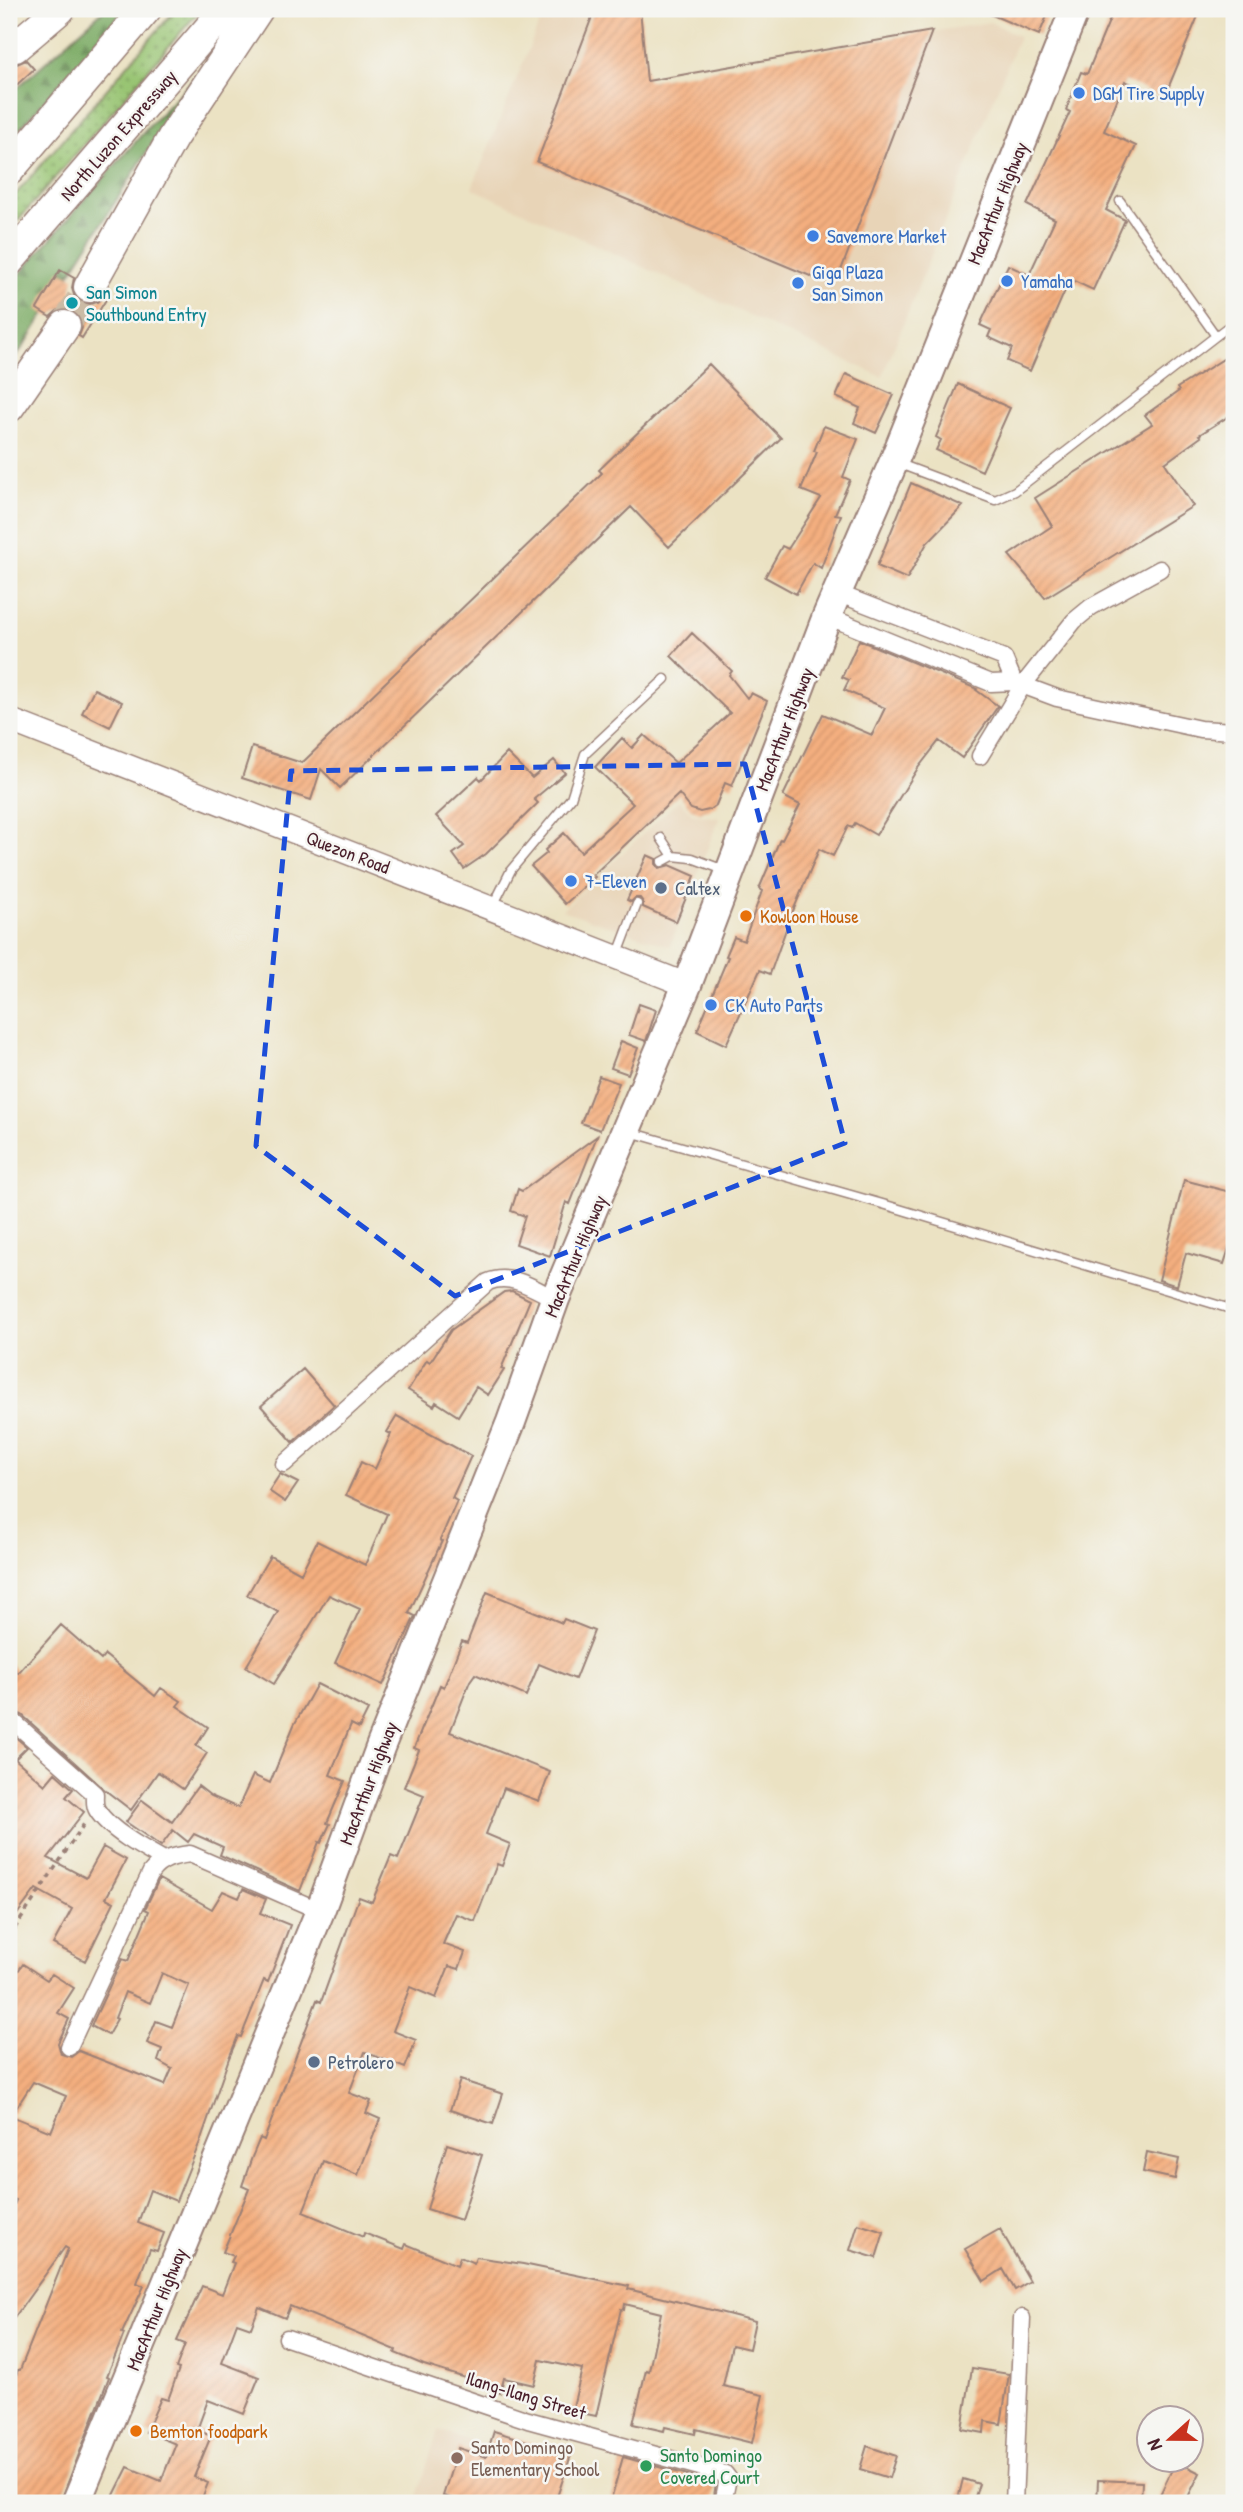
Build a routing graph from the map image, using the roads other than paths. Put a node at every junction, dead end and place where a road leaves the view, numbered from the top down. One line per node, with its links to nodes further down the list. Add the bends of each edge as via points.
1 (60, 9): 6 (highway)
2 (146, 9): 7 (highway)
3 (226, 9): 9 (highway, North Luzon Expressway)
4 (258, 9): 10 (highway, via 173,137)
5 (1075, 9): 15 (highway, MacArthur Highway)
6 (15, 47)
7 (9, 170)
8 (1120, 201): 13 (lane)
9 (9, 261)
10 (89, 287)
11 (1234, 322): 13 (lane)
12 (65, 327): 14 (highway)
13 (1216, 336): 15 (lane, via 1015,491 995,500)
14 (9, 407)
15 (894, 461): 17 (highway, MacArthur Highway)
16 (1160, 569): 23 (street, via 1091,607)
17 (832, 605): 18 (street); 20 (street); 30 (highway, MacArthur Highway)
18 (913, 623): 19 (street); 20 (street)
19 (956, 640): 21 (street); 23 (street, via 1004,658)
20 (905, 648): 21 (street)
21 (945, 664): 23 (street, via 991,683)
22 (665, 680): 32 (lane, via 585,754 571,798 511,870)
23 (1019, 684): 25 (street, via 1057,698 1200,729); 26 (street)
24 (9, 720): 32 (main road, Quezon Road)
25 (1234, 731)
26 (980, 756)
27 (661, 838): 28 (lane)
28 (673, 856): 29 (lane); 30 (lane, via 692,858)
29 (662, 862)
30 (730, 873): 34 (highway, MacArthur Highway)
31 (637, 904): 33 (lane)
32 (491, 908): 33 (main road, Quezon Road)
33 (617, 958): 34 (main road, Quezon Road)
34 (687, 985): 35 (highway, MacArthur Highway)
35 (627, 1132): 36 (highway, MacArthur Highway); 37 (lane)
36 (555, 1299): 38 (street, via 516,1280 488,1282); 41 (highway, MacArthur Highway)
37 (1234, 1310)
38 (284, 1464)
39 (9, 1725): 40 (street, via 15,1723 95,1794 95,1807 104,1819)
40 (164, 1860): 41 (street, via 190,1854); 42 (street, via 151,1872)
41 (320, 1911): 45 (highway, MacArthur Highway)
42 (69, 2047)
43 (1023, 2318): 47 (street)
44 (287, 2338): 46 (street, Ilang-Ilang Street, via 528,2420 725,2474)
45 (76, 2503)
46 (723, 2503)
47 (1014, 2503)

